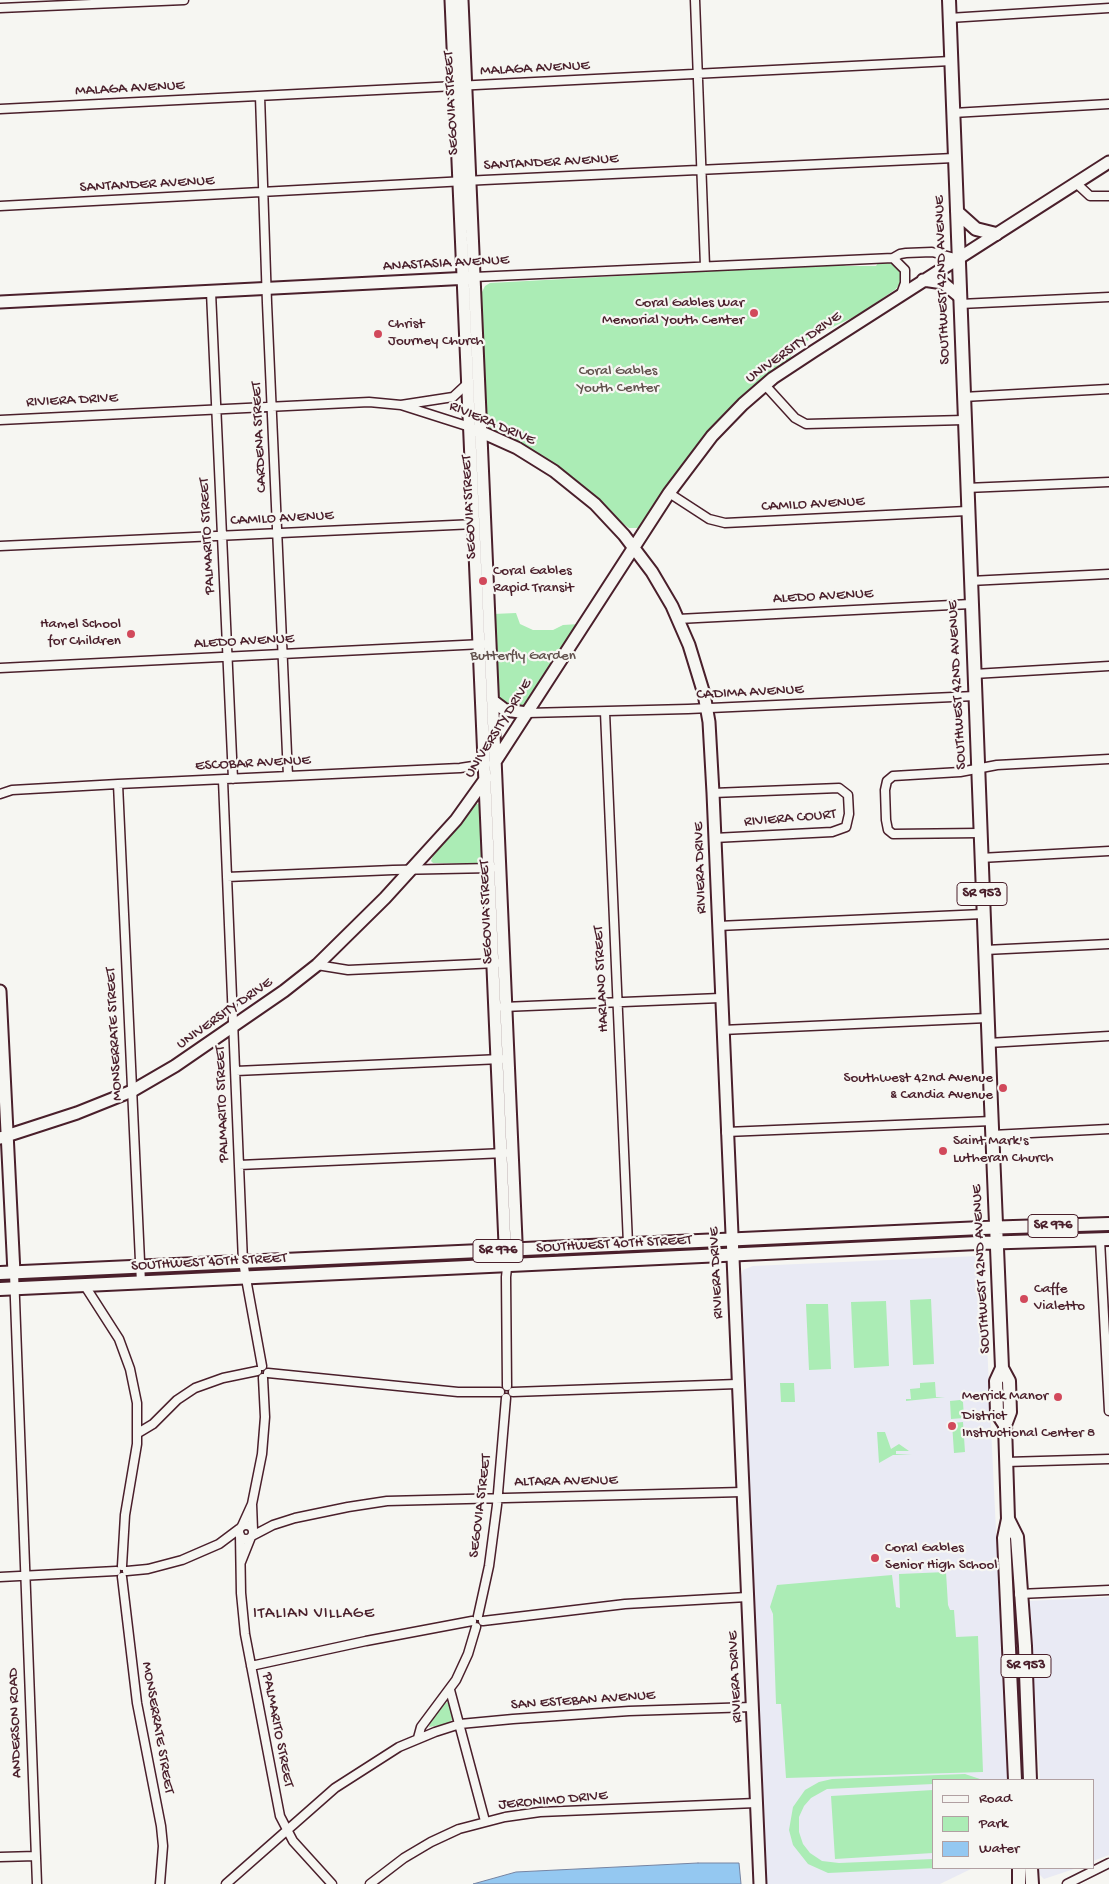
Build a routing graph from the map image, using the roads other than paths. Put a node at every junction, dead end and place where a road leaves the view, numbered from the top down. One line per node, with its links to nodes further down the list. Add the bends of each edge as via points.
1 (184, 0): 6 (street)
2 (451, 0): 11 (street, SEGOVIA STREET)
3 (462, 0): 11 (street, SEGOVIA STREET)
4 (695, 0): 10 (street)
5 (948, 0): 8 (main road, SOUTHWEST 42ND AVENUE / SR 953)
6 (0, 8)
7 (1109, 8): 8 (street)
8 (949, 18): 9 (main road, SOUTHWEST 42ND AVENUE / SR 953)
9 (951, 61): 10 (street, MALAGA AVENUE); 15 (main road, SOUTHWEST 42ND AVENUE / SR 953)
10 (697, 75): 11 (street, MALAGA AVENUE); 18 (street)
11 (461, 86): 12 (street, MALAGA AVENUE); 19 (street, SEGOVIA STREET)
12 (260, 96): 14 (street, MALAGA AVENUE); 21 (street, CARDENA STREET)
13 (1109, 104): 15 (street)
14 (0, 110)
15 (953, 113): 16 (main road, SOUTHWEST 42ND AVENUE / SR 953)
16 (954, 158): 18 (street, SANTANDER AVENUE); 24 (main road, SOUTHWEST 42ND AVENUE / SR 953)
17 (1109, 162): 20 (street, UNIVERSITY DRIVE)
18 (700, 171): 19 (street, SANTANDER AVENUE); 28 (street)
19 (465, 181): 21 (street, SANTANDER AVENUE); 29 (street, SEGOVIA STREET)
20 (1076, 184): 22 (street, via 1090,196); 25 (street, UNIVERSITY DRIVE)
21 (264, 193): 23 (street, SANTANDER AVENUE); 31 (street, CARDENA STREET)
22 (1109, 196)
23 (0, 206)
24 (957, 212): 25 (main road, via 976,229); 27 (main road, SOUTHWEST 42ND AVENUE / SR 953)
25 (996, 234): 27 (street, UNIVERSITY DRIVE)
26 (893, 258): 27 (street, ANASTASIA AVENUE, via 900,254 932,252); 28 (street, ANASTASIA AVENUE); 33 (street, via 905,270 905,283)
27 (959, 259): 30 (street, UNIVERSITY DRIVE); 35 (main road, SOUTHWEST 42ND AVENUE / SR 953)
28 (705, 266): 29 (street, ANASTASIA AVENUE)
29 (469, 278): 31 (street, ANASTASIA AVENUE); 37 (street, SEGOVIA STREET); 46 (street, SEGOVIA STREET)
30 (924, 280): 33 (street, UNIVERSITY DRIVE); 35 (street, via 943,283)
31 (266, 289): 32 (street, ANASTASIA AVENUE); 42 (street, CARDENA STREET)
32 (211, 292): 36 (street, ANASTASIA AVENUE); 43 (street, PALMARITO STREET)
33 (900, 294): 38 (street, UNIVERSITY DRIVE)
34 (1109, 297): 35 (street)
35 (960, 301): 40 (main road, SOUTHWEST 42ND AVENUE / SR 953)
36 (0, 302)
37 (468, 383): 41 (street, via 453,396); 46 (street, SEGOVIA STREET)
38 (765, 385): 45 (street, via 795,418 812,425); 49 (street, UNIVERSITY DRIVE, via 712,436)
39 (1109, 389): 40 (street)
40 (963, 397): 45 (main road, SOUTHWEST 42ND AVENUE / SR 953)
41 (401, 405): 42 (street, RIVIERA DRIVE, via 369,402); 46 (street, RIVIERA DRIVE)
42 (272, 406): 43 (street, RIVIERA DRIVE); 52 (street, CARDENA STREET)
43 (216, 409): 44 (street, RIVIERA DRIVE); 53 (street, PALMARITO STREET)
44 (0, 420)
45 (964, 420): 48 (main road, SOUTHWEST 42ND AVENUE / SR 953)
46 (476, 430): 51 (street, SEGOVIA STREET); 55 (street, RIVIERA DRIVE, via 530,456 570,483 606,515); 60 (street, SEGOVIA STREET)
47 (1109, 482): 48 (street)
48 (966, 488): 50 (main road, SOUTHWEST 42ND AVENUE / SR 953)
49 (669, 493): 50 (street, CAMILO AVENUE, via 709,519 725,523); 55 (street, UNIVERSITY DRIVE)
50 (967, 511): 57 (main road, SOUTHWEST 42ND AVENUE / SR 953)
51 (475, 524): 52 (street, CAMILO AVENUE); 60 (street, SEGOVIA STREET)
52 (278, 534): 53 (street, CAMILO AVENUE); 61 (street, CARDENA STREET)
53 (222, 536): 54 (street, CAMILO AVENUE); 62 (street, PALMARITO STREET)
54 (0, 546)
55 (635, 548): 59 (street, RIVIERA DRIVE, via 658,581); 70 (street, UNIVERSITY DRIVE)
56 (1109, 574): 57 (street)
57 (970, 581): 58 (main road, SOUTHWEST 42ND AVENUE / SR 953)
58 (971, 604): 59 (street, ALEDO AVENUE); 65 (main road, SOUTHWEST 42ND AVENUE / SR 953)
59 (678, 619): 68 (street, RIVIERA DRIVE, via 698,673)
60 (485, 644): 61 (street, ALEDO AVENUE); 67 (street, SEGOVIA STREET); 72 (street, SEGOVIA STREET)
61 (282, 654): 62 (street, ALEDO AVENUE); 74 (street, CARDENA STREET)
62 (227, 657): 64 (street, ALEDO AVENUE); 76 (street, PALMARITO STREET)
63 (1109, 666): 65 (street)
64 (0, 668)
65 (974, 674): 66 (main road, SOUTHWEST 42ND AVENUE / SR 953)
66 (975, 696): 68 (street, CADIMA AVENUE); 73 (main road, SOUTHWEST 42ND AVENUE / SR 953)
67 (493, 701): 70 (street, via 505,710); 72 (street, SEGOVIA STREET)
68 (706, 709): 69 (street, CADIMA AVENUE); 81 (street, RIVIERA DRIVE)
69 (605, 712): 70 (street, CADIMA AVENUE); 98 (street, HARLANO STREET)
70 (527, 713): 72 (street, UNIVERSITY DRIVE)
71 (1109, 759): 73 (street, via 997,765)
72 (490, 763): 74 (street, ESCOBAR AVENUE, via 457,769); 75 (street, UNIVERSITY DRIVE); 87 (street, SEGOVIA STREET)
73 (978, 769): 83 (main road, SOUTHWEST 42ND AVENUE / SR 953); 83 (street, via 893,776 887,781 885,810 887,826 891,833 899,836)
74 (288, 776): 76 (street, ESCOBAR AVENUE)
75 (485, 778): 87 (street, SEGOVIA STREET); 88 (street, UNIVERSITY DRIVE, via 456,820)
76 (233, 779): 77 (street, ESCOBAR AVENUE)
77 (223, 780): 78 (street, ESCOBAR AVENUE); 89 (street, PALMARITO STREET)
78 (118, 784): 80 (street, ESCOBAR AVENUE); 107 (street, MONSERRATE STREET)
79 (0, 786): 80 (street, ESCOBAR AVENUE)
80 (11, 791): 82 (street, ESCOBAR AVENUE)
81 (712, 793): 84 (street, RIVIERA DRIVE); 84 (street, RIVIERA COURT, via 839,788 847,793 849,814 848,824 838,831)
82 (0, 794)
83 (979, 832): 86 (main road, SOUTHWEST 42ND AVENUE / SR 953)
84 (714, 838): 91 (street, RIVIERA DRIVE)
85 (1109, 851): 86 (street)
86 (980, 858): 90 (main road, SOUTHWEST 42ND AVENUE / SR 953)
87 (494, 868): 88 (street); 94 (street, SEGOVIA STREET)
88 (411, 869): 89 (street); 95 (street, UNIVERSITY DRIVE)
89 (227, 877): 101 (street, PALMARITO STREET)
90 (983, 914): 91 (street); 93 (main road, SOUTHWEST 42ND AVENUE / SR 953)
91 (718, 926): 97 (street, RIVIERA DRIVE)
92 (1109, 944): 93 (street)
93 (985, 950): 100 (main road, SOUTHWEST 42ND AVENUE / SR 953)
94 (499, 963): 95 (street, via 348,970); 99 (street, SEGOVIA STREET)
95 (317, 965): 101 (street, UNIVERSITY DRIVE)
96 (0, 991): 112 (street, ANDERSON ROAD)
97 (720, 998): 98 (street); 102 (street, RIVIERA DRIVE)
98 (617, 1002): 99 (street); 120 (street, HARLANO STREET)
99 (501, 1008): 105 (street, SEGOVIA STREET)
100 (987, 1018): 102 (street); 104 (main road, SOUTHWEST 42ND AVENUE / SR 953)
101 (234, 1026): 106 (street, PALMARITO STREET); 107 (street, UNIVERSITY DRIVE)
102 (722, 1030): 110 (street, RIVIERA DRIVE)
103 (1109, 1036): 104 (street)
104 (988, 1043): 108 (main road, SOUTHWEST 42ND AVENUE / SR 953)
105 (503, 1059): 106 (street); 113 (street, SEGOVIA STREET)
106 (236, 1071): 114 (street, PALMARITO STREET)
107 (132, 1091): 112 (street, UNIVERSITY DRIVE); 125 (street, MONSERRATE STREET)
108 (992, 1121): 110 (street); 111 (main road, SOUTHWEST 42ND AVENUE / SR 953)
109 (1109, 1129): 111 (street)
110 (726, 1132): 118 (street, RIVIERA DRIVE)
111 (992, 1135): 116 (main road, SOUTHWEST 42ND AVENUE / SR 953)
112 (3, 1137): 126 (street, ANDERSON ROAD)
113 (507, 1153): 114 (street); 121 (street, SEGOVIA STREET, via 516,1243)
114 (240, 1165): 123 (street, PALMARITO STREET)
115 (1109, 1224): 116 (main road, SOUTHWEST 40TH STREET / SR 976)
116 (996, 1227): 118 (main road, SOUTHWEST 40TH STREET / SR 976); 119 (main road, SOUTHWEST 42ND AVENUE / SR 953)
117 (1104, 1239): 119 (main road, SOUTHWEST 40TH STREET / SR 976); 138 (street)
118 (731, 1240): 120 (main road, SOUTHWEST 40TH STREET / SR 976); 122 (street, RIVIERA DRIVE)
119 (998, 1243): 122 (main road, SOUTHWEST 40TH STREET / SR 976); 141 (main road, SOUTHWEST 42ND AVENUE / SR 953, via 1002,1368 996,1381 998,1413 1005,1425)
120 (628, 1244): 121 (main road, SOUTHWEST 40TH STREET / SR 976)
121 (509, 1250): 123 (main road, SOUTHWEST 40TH STREET / SR 976); 124 (street, SEGOVIA STREET)
122 (732, 1255): 124 (main road, SOUTHWEST 40TH STREET / SR 976); 135 (street, RIVIERA DRIVE)
123 (243, 1262): 125 (main road, SOUTHWEST 40TH STREET / SR 976); 128 (street, PALMARITO STREET)
124 (507, 1266): 128 (main road, SOUTHWEST 40TH STREET / SR 976); 136 (street, SEGOVIA STREET)
125 (140, 1267): 126 (main road, SOUTHWEST 40TH STREET / SR 976); 129 (street, MONSERRATE STREET)
126 (14, 1272): 127 (main road, SOUTHWEST 40TH STREET / SR 976); 132 (street, ANDERSON ROAD)
127 (0, 1273)
128 (245, 1278): 129 (main road, SOUTHWEST 40TH STREET / SR 976); 133 (street, PALMARITO STREET)
129 (141, 1283): 130 (main road, SOUTHWEST 40TH STREET / SR 976)
130 (85, 1286): 132 (main road, SOUTHWEST 40TH STREET / SR 976); 139 (street, MONSERRATE STREET, via 126,1353 136,1398)
131 (0, 1289): 132 (main road, SOUTHWEST 40TH STREET / SR 976)
132 (14, 1289): 150 (street, ANDERSON ROAD)
133 (260, 1369): 134 (street, via 267,1368); 139 (street, via 195,1388)
134 (266, 1376): 137 (street); 144 (street, PALMARITO STREET, via 264,1435)
135 (737, 1384): 136 (street); 142 (street, RIVIERA DRIVE)
136 (510, 1389): 137 (street, via 511,1396); 137 (street, via 502,1388)
137 (503, 1395): 143 (street, SEGOVIA STREET)
138 (1109, 1411)
139 (138, 1433): 149 (street, MONSERRATE STREET, via 125,1516)
140 (1109, 1458): 141 (street)
141 (1006, 1462): 145 (main road, SOUTHWEST 42ND AVENUE / SR 953)
142 (742, 1492): 143 (street, ALTARA AVENUE); 154 (street, RIVIERA DRIVE)
143 (498, 1497): 146 (street, ALTARA AVENUE, via 378,1502 313,1514); 155 (street, SEGOVIA STREET, via 489,1566)
144 (252, 1504): 146 (street, PALMARITO STREET); 146 (street, PALMARITO STREET)
145 (1008, 1519): 153 (main road, SOUTHWEST 42ND AVENUE / SR 953, via 1017,1537); 161 (main road, SOUTHWEST 42ND AVENUE / SR 953, via 1004,1538)
146 (246, 1532): 147 (street, ALTARA AVENUE); 147 (street, ALTARA AVENUE); 148 (street, PALMARITO STREET); 148 (street, PALMARITO STREET)
147 (219, 1544): 149 (street, ALTARA AVENUE, via 173,1563)
148 (240, 1564): 156 (street, PALMARITO STREET, via 242,1612)
149 (122, 1571): 150 (street, ALTARA AVENUE); 172 (street, MONSERRATE STREET, via 137,1703 161,1826)
150 (25, 1576): 151 (street, ALTARA AVENUE); 166 (street, ANDERSON ROAD)
151 (0, 1577)
152 (1109, 1590): 153 (street)
153 (1019, 1594): 162 (main road, SOUTHWEST 42ND AVENUE / SR 953, via 1025,1646)
154 (747, 1597): 155 (street, via 625,1604); 158 (street, RIVIERA DRIVE)
155 (477, 1621): 156 (street); 157 (street, SEGOVIA STREET, via 468,1654)
156 (251, 1666): 165 (street, PALMARITO STREET, via 277,1804)
157 (450, 1690): 159 (street); 160 (street, via 421,1728)
158 (752, 1707): 159 (street, SAN ESTEBAN AVENUE, via 609,1712); 163 (street, RIVIERA DRIVE)
159 (460, 1724): 160 (street, SAN ESTEBAN AVENUE); 164 (street)
160 (418, 1738): 165 (street, SAN ESTEBAN AVENUE, via 341,1784)
161 (1015, 1779)
162 (1030, 1779)
163 (756, 1803): 164 (street, JERONIMO DRIVE, via 540,1812); 176 (street, RIVIERA DRIVE)
164 (485, 1821): 175 (street, JERONIMO DRIVE, via 459,1829 418,1849)
165 (286, 1831): 173 (street, SAN ESTEBAN AVENUE); 174 (street, PALMARITO STREET)
166 (36, 1856): 167 (street); 171 (street, ANDERSON ROAD)
167 (0, 1857)
168 (1109, 1863): 179 (street)
169 (1019, 1869): 177 (main road)
170 (1031, 1869): 178 (main road)
171 (37, 1884)
172 (160, 1884)
173 (226, 1884)
174 (332, 1884)
175 (370, 1884)
176 (760, 1884)
177 (1019, 1884)
178 (1032, 1884)
179 (1067, 1884)

